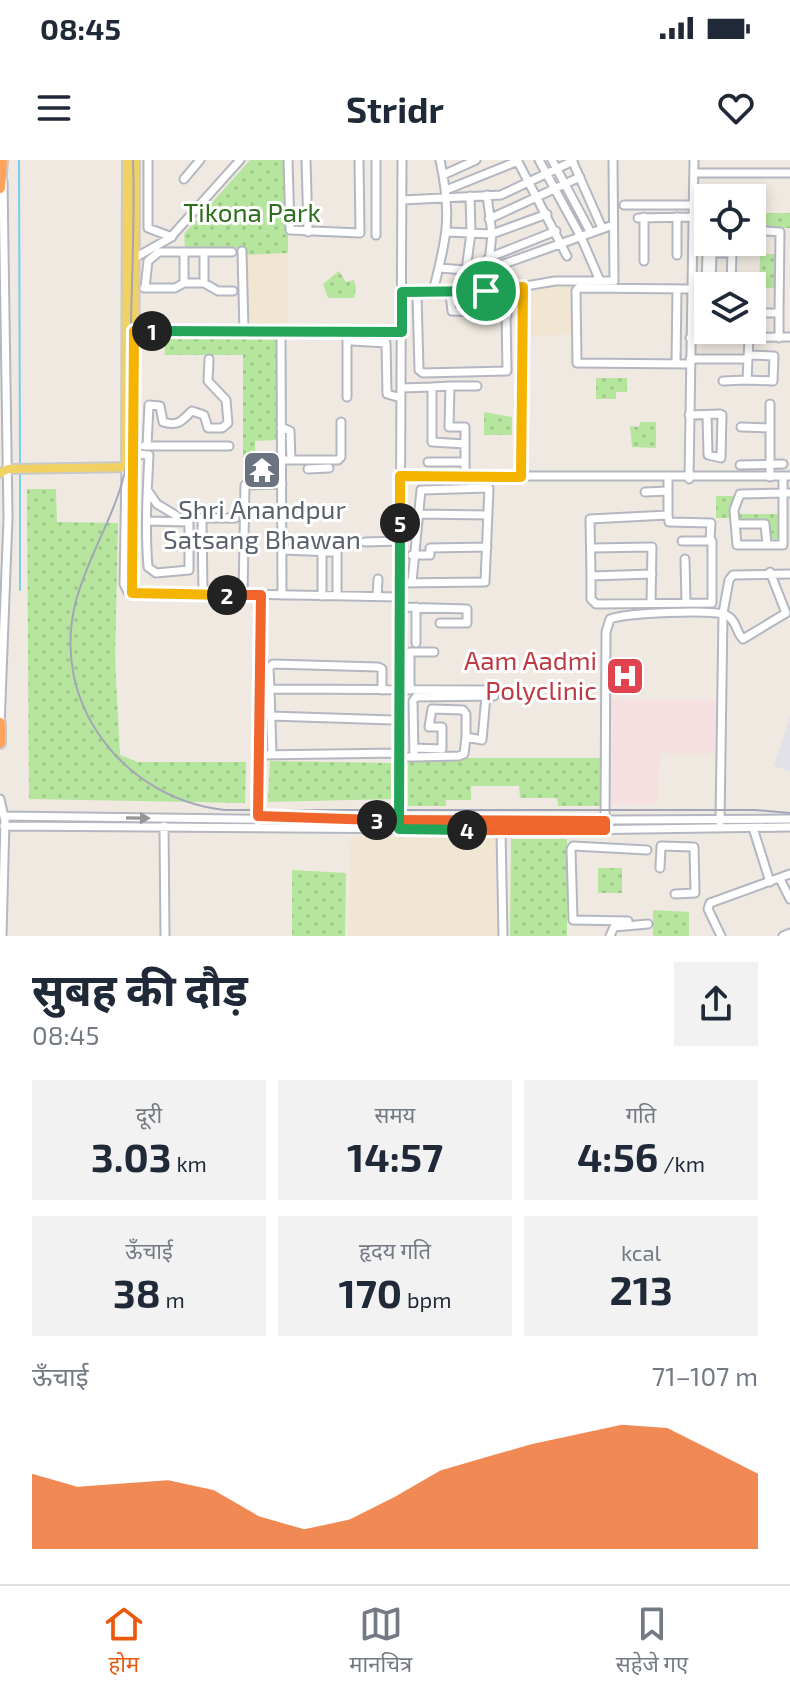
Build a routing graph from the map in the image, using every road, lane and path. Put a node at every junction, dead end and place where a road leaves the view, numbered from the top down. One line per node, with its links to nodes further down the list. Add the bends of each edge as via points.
1 (2, 160): 23 (highway)
2 (127, 160): 32 (main road)
3 (135, 160): 32 (main road)
4 (148, 160): 56 (street, via 148,228)
5 (200, 160): 27 (street)
6 (240, 160): 56 (street)
7 (288, 160): 50 (street, via 290,230)
8 (306, 160): 50 (street)
9 (359, 160): 28 (street)
10 (376, 160): 29 (street)
11 (402, 160): 39 (street)
12 (440, 160): 25 (street)
13 (476, 160): 25 (street)
14 (539, 160): 24 (street)
15 (552, 160): 20 (street)
16 (572, 160): 20 (street); 26 (street)
17 (613, 160): 46 (street)
18 (694, 160): 21 (street)
19 (517, 161): 30 (street); 35 (street)
20 (557, 169): 24 (street); 31 (street)
21 (694, 173): 22 (street); 41 (street)
22 (790, 173)
23 (2, 174): 33 (highway); 123 (street)
24 (547, 174): 30 (street); 34 (street)
25 (443, 175): 35 (street)
26 (580, 177): 31 (street); 47 (street)
27 (184, 179)
28 (359, 181): 29 (street); 50 (street, via 360,233)
29 (376, 181): 55 (street)
30 (528, 183): 36 (street); 38 (street)
31 (565, 184): 34 (street); 53 (street)
32 (131, 186): 68 (main road)
33 (0, 188)
34 (556, 188): 38 (street); 57 (street)
35 (447, 193): 37 (street); 39 (street); 51 (street)
36 (487, 195): 37 (street); 45 (street)
37 (470, 196): 52 (street)
38 (537, 198): 42 (street); 45 (street)
39 (403, 200): 85 (street)
40 (624, 205): 41 (street)
41 (692, 205): 44 (street)
42 (547, 214): 48 (street); 54 (street)
43 (677, 217): 44 (street); 63 (street); 69 (street, via 641,218)
44 (693, 217): 72 (street)
45 (489, 219): 54 (street)
46 (613, 225): 47 (street); 74 (street, via 615,279)
47 (602, 228): 53 (street)
48 (556, 231): 58 (street); 67 (street)
49 (766, 231): 89 (street, via 780,232)
50 (308, 232)
51 (448, 232): 52 (street); 70 (street)
52 (471, 233): 54 (street); 70 (street, via 466,270)
53 (591, 233): 57 (street)
54 (492, 234): 67 (street)
55 (376, 235)
56 (172, 237): 68 (street)
57 (581, 237): 58 (street); 74 (street)
58 (563, 245): 64 (street); 71 (street)
59 (242, 251): 92 (street)
60 (184, 252): 61 (street); 75 (street); 79 (street, via 159,252 148,261)
61 (204, 252): 62 (street); 76 (street)
62 (232, 252)
63 (677, 255)
64 (567, 256)
65 (708, 256): 73 (street)
66 (711, 256): 73 (street)
67 (488, 258): 71 (street)
68 (130, 260): 78 (main road); 91 (main road)
69 (644, 261)
70 (439, 268): 83 (street)
71 (487, 270): 84 (street)
72 (691, 270): 73 (street); 81 (street)
73 (708, 270)
74 (600, 281): 77 (street)
75 (184, 283): 76 (street); 79 (street)
76 (204, 283): 82 (street)
77 (523, 287): 84 (street); 96 (street)
78 (134, 288): 79 (street); 91 (main road)
79 (145, 288)
80 (677, 289): 81 (street); 108 (street); 108 (street, via 576,291 577,363)
81 (690, 289): 99 (street)
82 (233, 291)
83 (433, 291): 84 (street); 85 (street)
84 (486, 291)
85 (402, 294): 86 (street); 95 (street)
86 (417, 294): 87 (street); 97 (street, via 417,364 423,373 507,371)
87 (450, 294): 90 (street, via 452,311 502,311); 90 (street, via 503,295)
88 (766, 313): 89 (street)
89 (779, 313): 102 (street)
90 (507, 316): 97 (street)
91 (130, 330): 92 (street); 127 (main road); 134 (main road)
92 (244, 331): 93 (street)
93 (281, 331): 94 (street); 128 (street)
94 (347, 331): 95 (street); 115 (street)
95 (402, 332): 114 (street)
96 (522, 336): 97 (street); 141 (street)
97 (507, 337)
98 (790, 337): 102 (street)
99 (690, 338): 100 (street); 107 (street)
100 (694, 338)
101 (766, 338): 102 (street)
102 (779, 338)
103 (352, 341): 116 (street, via 386,343 387,394)
104 (749, 344): 105 (street)
105 (748, 357): 107 (street); 109 (street); 109 (street, via 773,355 776,368 773,381)
106 (209, 359): 125 (street, via 208,381 226,400 228,423 208,428 204,415 192,411 180,424 171,424 163,422 160,406 149,405)
107 (690, 361): 108 (street); 118 (street)
108 (676, 364)
109 (747, 380): 110 (street)
110 (723, 381)
111 (450, 386): 112 (street); 113 (street); 124 (street, via 449,427 465,427)
112 (477, 386)
113 (432, 387): 114 (street); 124 (street, via 432,442)
114 (401, 388): 116 (street)
115 (347, 397)
116 (401, 398): 138 (street)
117 (770, 404): 122 (street)
118 (689, 415): 119 (street); 144 (street)
119 (707, 415): 119 (street, via 723,417 721,458 708,455)
120 (341, 422): 128 (street, via 341,457)
121 (741, 427): 122 (street)
122 (770, 428): 131 (street)
123 (4, 432): 136 (street)
124 (465, 444): 130 (street)
125 (147, 446): 126 (street); 127 (street)
126 (229, 446)
127 (134, 450): 134 (main road); 146 (street, via 149,455)
128 (286, 460): 145 (street)
129 (428, 462): 130 (street)
130 (465, 462): 139 (street)
131 (771, 464): 132 (street); 133 (street); 142 (street)
132 (783, 464)
133 (740, 465)
134 (130, 468): 136 (main road); 179 (street, via 126,591)
135 (329, 468): 137 (street)
136 (9, 469): 155 (street)
137 (308, 469)
138 (400, 476): 139 (street); 160 (street)
139 (465, 476): 141 (street)
140 (786, 476): 142 (street); 149 (street)
141 (521, 477): 143 (street)
142 (770, 477): 144 (street)
143 (668, 479): 144 (street); 147 (street)
144 (689, 479)
145 (282, 484): 167 (street); 180 (street, via 245,485)
146 (147, 489): 154 (street, via 157,504); 157 (street)
147 (668, 491): 148 (street); 153 (street)
148 (645, 492)
149 (786, 493): 158 (street, via 740,494); 164 (street, via 783,545)
150 (0, 513): 155 (street)
151 (417, 514): 152 (street); 152 (street, via 423,489 489,488); 170 (street)
152 (488, 515): 165 (street)
153 (668, 515): 162 (street, via 669,522 711,523); 166 (street, via 590,519)
154 (177, 516)
155 (8, 518): 203 (street)
156 (235, 518): 179 (street, via 202,518)
157 (147, 521): 157 (street, via 150,571 189,570 189,522)
158 (736, 524): 164 (street, via 765,524); 164 (street, via 737,545)
159 (337, 540): 184 (street)
160 (400, 541): 163 (street); 178 (street)
161 (682, 541): 162 (street)
162 (710, 541): 188 (street, via 712,603)
163 (365, 542)
164 (767, 545)
165 (487, 547): 170 (street, via 430,548 430,555); 177 (street, via 485,582)
166 (591, 548): 173 (street, via 652,547); 175 (street)
167 (282, 550): 168 (street); 182 (street)
168 (322, 552): 169 (street); 183 (street)
169 (333, 552)
170 (412, 555): 177 (street)
171 (685, 559): 188 (street)
172 (770, 572): 174 (street); 191 (street, via 731,576); 191 (street, via 785,615 742,639)
173 (652, 574): 175 (street); 187 (street)
174 (790, 574)
175 (591, 576): 187 (street, via 591,599 596,604)
176 (378, 579): 185 (street)
177 (412, 582): 178 (street)
178 (400, 583): 186 (street)
179 (203, 594): 180 (street)
180 (243, 595): 181 (street)
181 (261, 595): 182 (street); 195 (street)
182 (282, 595): 183 (street)
183 (322, 596): 184 (street)
184 (337, 596): 185 (street)
185 (377, 597): 186 (street)
186 (400, 597): 189 (street)
187 (651, 603): 188 (street)
188 (686, 603)
189 (400, 607): 190 (street); 199 (street)
190 (416, 607): 192 (street, via 467,609 467,623); 193 (street)
191 (723, 613): 215 (street); 218 (street, via 610,619)
192 (440, 623)
193 (416, 643)
194 (434, 652): 198 (street, via 410,652)
195 (260, 689): 196 (street); 207 (street)
196 (270, 689): 197 (street); 197 (street, via 273,664 378,667); 201 (street)
197 (382, 690): 199 (street)
198 (410, 690): 199 (street); 200 (street)
199 (400, 691): 209 (street)
200 (491, 694): 204 (street, via 485,736); 206 (street, via 416,697)
201 (270, 716): 202 (street); 208 (street)
202 (393, 720)
203 (0, 725): 205 (highway)
204 (466, 737): 206 (street, via 464,754 459,756); 206 (street, via 463,710 432,709 429,727 442,727 442,749)
205 (0, 743)
206 (414, 752): 209 (street)
207 (259, 755): 208 (street); 214 (street)
208 (272, 755): 209 (street)
209 (399, 755): 216 (street)
210 (0, 799): 211 (street)
211 (4, 816): 212 (street, one-way to 212); 217 (street)
212 (163, 818): 214 (street); 220 (street)
213 (790, 819): 215 (street)
214 (258, 821): 216 (street); 220 (street)
215 (720, 824): 218 (street); 221 (street); 225 (street)
216 (399, 825): 218 (street); 222 (street)
217 (4, 826): 220 (street); 240 (street)
218 (605, 826): 223 (street); 224 (street)
219 (790, 827): 221 (street)
220 (164, 828): 241 (street)
221 (753, 828): 233 (street)
222 (501, 830): 223 (street); 242 (street)
223 (572, 830): 227 (street)
224 (623, 830): 225 (street); 228 (street)
225 (679, 830): 226 (street)
226 (680, 845): 230 (street, via 661,846); 234 (street, via 694,849 695,891)
227 (573, 847): 228 (street); 236 (street, via 573,920)
228 (623, 848): 229 (street)
229 (647, 850)
230 (660, 868)
231 (790, 874): 232 (street)
232 (780, 879): 233 (street); 235 (street)
233 (770, 882): 243 (street, via 710,903)
234 (675, 894)
235 (790, 899)
236 (628, 921)
237 (648, 924): 238 (street, via 614,927)
238 (608, 933)
239 (790, 933): 244 (street)
240 (2, 936)
241 (165, 936)
242 (503, 936)
243 (721, 936)
244 (783, 936)

